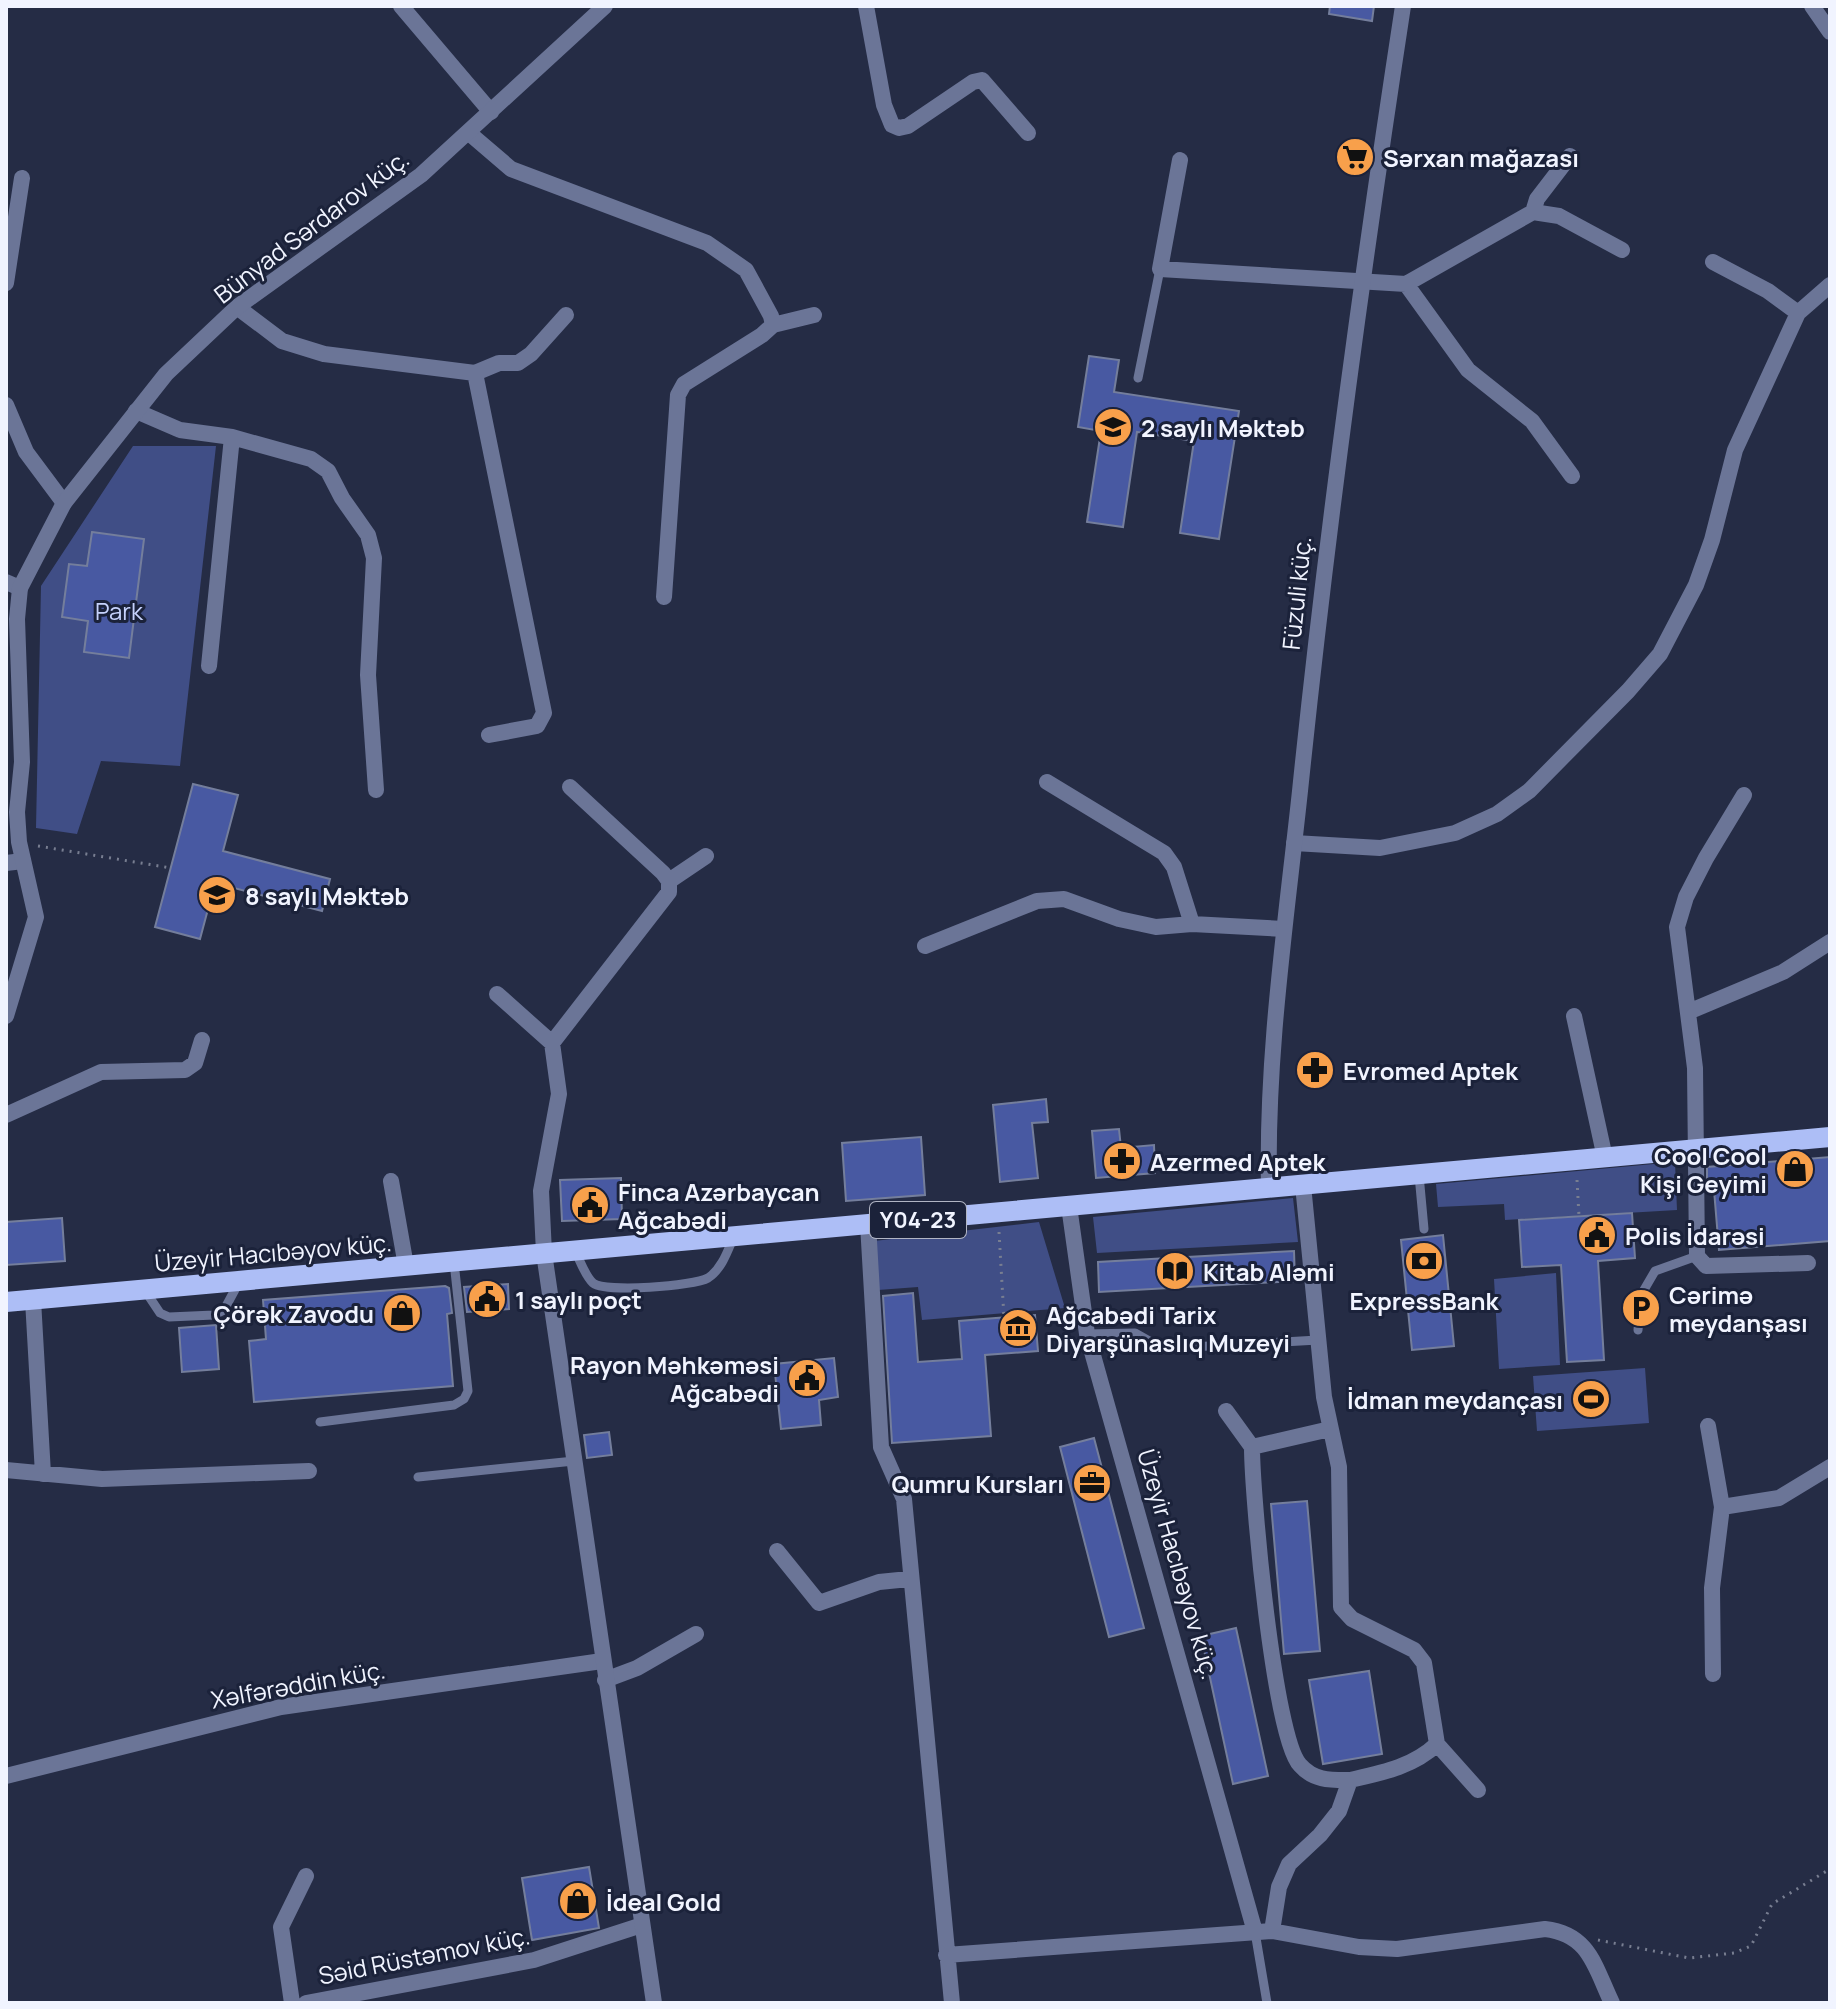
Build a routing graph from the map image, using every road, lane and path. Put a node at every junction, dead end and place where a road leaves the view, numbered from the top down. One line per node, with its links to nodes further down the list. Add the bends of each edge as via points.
1 (401, 6): 7 (street)
2 (605, 6): 7 (street, Bünyad Sərdarov küç.)
3 (866, 6): 9 (street, via 892,125 908,126 982,80)
4 (1403, 6): 17 (street, Füzuli küç.)
5 (1812, 6): 6 (street)
6 (1830, 32)
7 (491, 112): 8 (street, Bünyad Sərdarov küç.)
8 (469, 133): 21 (street, Bünyad Sərdarov küç., via 382,205); 25 (street, via 511,169 707,243 730,257 746,270)
9 (1028, 133)
10 (1570, 156): 13 (street)
11 (1180, 160): 16 (street)
12 (22, 178): 18 (street)
13 (1533, 212): 14 (street, via 1559,216); 19 (street)
14 (1622, 250)
15 (1713, 262): 22 (street)
16 (1160, 269): 17 (street); 27 (lane)
17 (1361, 280): 19 (street); 43 (street, Füzuli küç.)
18 (6, 283)
19 (1406, 284): 31 (street, via 1468,370 1532,421)
20 (1830, 285): 22 (street)
21 (237, 307): 26 (street, via 282,341 324,354); 29 (street, Bünyad Sərdarov küç., via 166,374)
22 (1798, 313): 43 (street, via 1735,450 1696,585 1660,654 1628,691 1529,791 1497,814 1455,833 1380,848)
23 (566, 315): 26 (street, via 518,363 499,363)
24 (814, 315): 25 (street)
25 (773, 325): 34 (street, via 684,384 678,395)
26 (475, 373): 37 (street, via 544,713 537,726)
27 (1138, 378)
28 (6, 405): 32 (street, via 26,452)
29 (136, 411): 30 (street, via 180,430); 32 (street, Bünyad Sərdarov küç.)
30 (232, 437): 35 (street); 40 (street, via 311,459 328,471 368,535 374,558 368,675)
31 (1572, 476)
32 (64, 503): 33 (street, Bünyad Sərdarov küç.)
33 (13, 585): 36 (street, Bünyad Sərdarov küç.)
34 (664, 597)
35 (209, 666)
36 (14, 733): 42 (street, Bünyad Sərdarov küç.)
37 (489, 735)
38 (1047, 782): 48 (street, via 1164,853 1174,867)
39 (570, 787): 47 (street)
40 (376, 790)
41 (1744, 795): 53 (street, via 1686,897 1677,927)
42 (19, 842): 45 (street, Bünyad Sərdarov küç.); 46 (path)
43 (1294, 843): 49 (street, Füzuli küç.)
44 (706, 856): 47 (street)
45 (14, 862): 54 (street, Bünyad Sərdarov küç., via 36,917)
46 (171, 868)
47 (669, 881): 57 (street, via 669,892)
48 (1192, 924): 49 (street); 51 (street, via 1156,927 1064,899 1037,901)
49 (1284, 929): 66 (street, Füzuli küç.)
50 (1830, 942): 53 (street, via 1783,972)
51 (925, 946)
52 (497, 994): 57 (street)
53 (1688, 1012): 60 (street, via 1695,1068)
54 (6, 1016)
55 (1574, 1016): 61 (street)
56 (202, 1040): 58 (street, via 195,1063 185,1070 101,1072)
57 (552, 1043): 74 (street, via 559,1094 541,1191)
58 (6, 1115)
59 (1830, 1137): 60 (main road, Üzeyir Hacıbəyov küç. / Y04-23)
60 (1694, 1149): 61 (main road, Üzeyir Hacıbəyov küç. / Y04-23); 75 (street)
61 (1605, 1158): 62 (main road, Üzeyir Hacıbəyov küç. / Y04-23)
62 (1575, 1160): 63 (main road, Üzeyir Hacıbəyov küç. / Y04-23); 69 (path)
63 (1419, 1175): 65 (main road, Üzeyir Hacıbəyov küç. / Y04-23); 71 (lane)
64 (391, 1181): 78 (street)
65 (1303, 1185): 66 (main road, Üzeyir Hacıbəyov küç. / Y04-23); 86 (street)
66 (1269, 1188): 67 (main road, Üzeyir Hacıbəyov küç. / Y04-23)
67 (1069, 1206): 68 (main road, Üzeyir Hacıbəyov küç. / Y04-23); 85 (street, Üzeyir Hacıbəyov küç.)
68 (998, 1212): 70 (main road, Üzeyir Hacıbəyov küç. / Y04-23); 83 (path)
69 (1579, 1216)
70 (868, 1224): 72 (main road, Üzeyir Hacıbəyov küç. / Y04-23); 100 (street, via 881,1447 904,1499)
71 (1424, 1229)
72 (734, 1236): 73 (main road, Üzeyir Hacıbəyov küç. / Y04-23); 73 (lane, via 708,1278 690,1283 605,1289 591,1282)
73 (575, 1251): 74 (main road, Üzeyir Hacıbəyov küç. / Y04-23)
74 (544, 1253): 76 (main road, Üzeyir Hacıbəyov küç. / Y04-23); 92 (street)
75 (1697, 1256): 77 (street, via 1706,1266 1721,1268); 84 (lane, via 1655,1271 1641,1295)
76 (454, 1262): 78 (main road, Üzeyir Hacıbəyov küç. / Y04-23); 88 (lane, via 468,1391 464,1399 454,1405)
77 (1808, 1263)
78 (406, 1266): 79 (main road, Üzeyir Hacıbəyov küç. / Y04-23)
79 (240, 1280): 80 (main road, Üzeyir Hacıbəyov küç. / Y04-23); 80 (lane, via 224,1310 214,1315 164,1316)
80 (144, 1289): 81 (main road, Üzeyir Hacıbəyov küç. / Y04-23)
81 (33, 1300): 82 (main road, Üzeyir Hacıbəyov küç. / Y04-23); 96 (street)
82 (6, 1302)
83 (1004, 1318)
84 (1638, 1330)
85 (1087, 1334): 86 (lane, via 1135,1333 1173,1348); 112 (street, Üzeyir Hacıbəyov küç.)
86 (1318, 1340): 90 (street)
87 (1226, 1411): 91 (street)
88 (320, 1422)
89 (1708, 1426): 98 (street)
90 (1330, 1429): 91 (street); 105 (street, via 1342,1497 1341,1607 1352,1619 1414,1650 1424,1663)
91 (1252, 1447): 107 (street, via 1252,1489 1281,1717 1298,1764 1319,1779)
92 (574, 1461): 97 (lane); 102 (street)
93 (1830, 1467): 98 (street, via 1779,1498)
94 (6, 1470): 96 (street)
95 (309, 1471): 96 (street, via 102,1479)
96 (43, 1474)
97 (418, 1477)
98 (1722, 1507): 103 (street, via 1712,1588)
99 (777, 1551): 100 (street, via 819,1603 879,1582)
100 (909, 1579): 114 (street)
101 (696, 1634): 104 (street)
102 (602, 1661): 104 (street); 106 (street, Xəlfərəddin küç., via 281,1707)
103 (1713, 1674)
104 (605, 1680): 111 (street)
105 (1437, 1744): 107 (street, via 1393,1770); 108 (street)
106 (6, 1776)
107 (1350, 1780): 112 (street, via 1339,1811 1289,1864)
108 (1478, 1790)
109 (1830, 1869): 113 (path, via 1772,1904 1751,1946 1734,1953 1689,1958 1606,1939)
110 (306, 1876): 115 (street, via 281,1927)
111 (642, 1925): 116 (street, Səid Rüstəmov küç., via 523,1962); 117 (street)
112 (1264, 1931): 113 (street, via 1397,1949 1545,1929 1563,1931); 114 (street); 119 (lane)
113 (1582, 1942): 120 (street)
114 (946, 1955): 118 (street)
115 (292, 2003)
116 (306, 2003)
117 (654, 2003)
118 (952, 2003)
119 (1267, 2003)
120 (1612, 2003)

